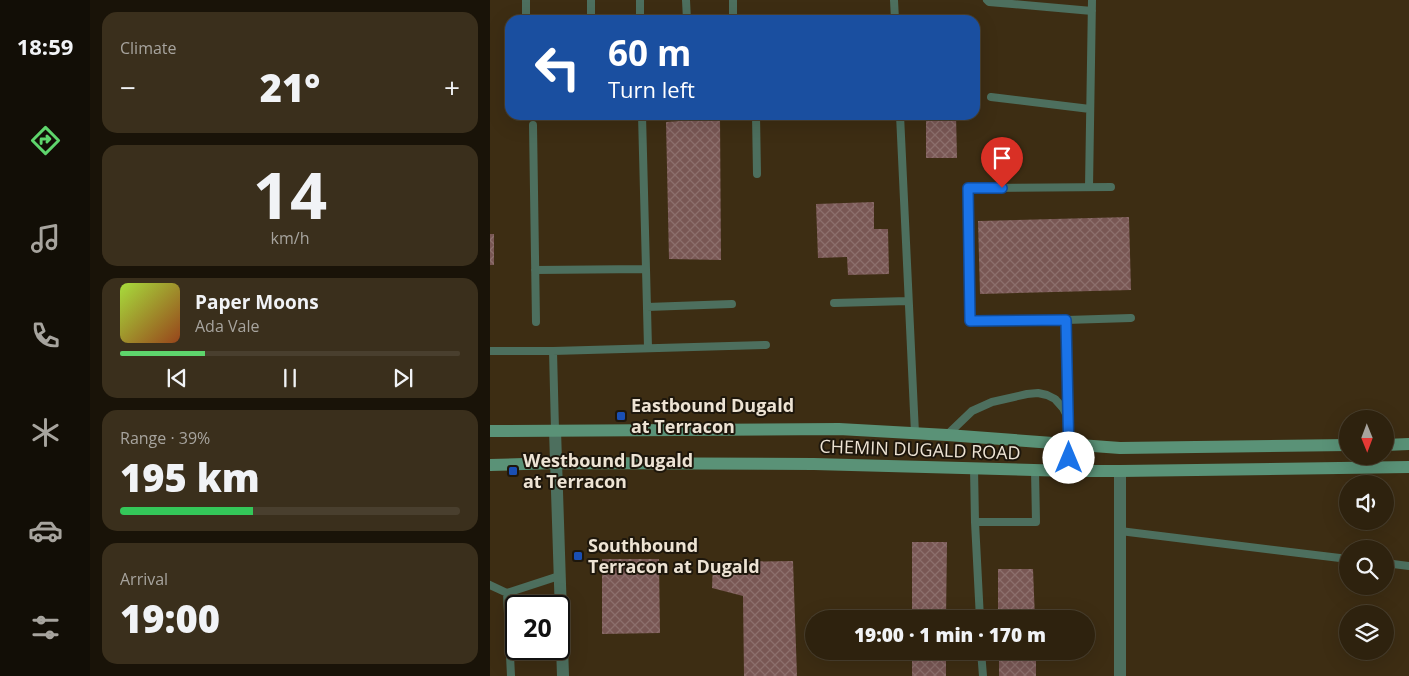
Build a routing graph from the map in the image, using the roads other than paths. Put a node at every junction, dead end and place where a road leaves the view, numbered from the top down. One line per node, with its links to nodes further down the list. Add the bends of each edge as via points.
1 (526, 0): 10 (lane)
2 (591, 0): 11 (lane)
3 (640, 0): 12 (lane)
4 (686, 0): 13 (lane)
5 (732, 0): 14 (lane)
6 (894, 0): 15 (lane)
7 (987, 0): 9 (lane)
8 (1092, 0): 9 (lane)
9 (1092, 10): 17 (lane)
10 (526, 15)
11 (591, 15)
12 (640, 15)
13 (687, 15)
14 (733, 15)
15 (895, 15)
16 (991, 97): 17 (lane)
17 (1090, 108): 23 (lane)
18 (642, 120): 26 (lane)
19 (756, 120): 22 (lane)
20 (900, 120): 27 (lane)
21 (533, 125): 25 (lane)
22 (757, 174)
23 (1089, 187): 24 (lane); 32 (lane, via 968,188 970,321)
24 (1111, 187)
25 (535, 270): 26 (lane); 33 (lane)
26 (646, 270): 30 (lane)
27 (908, 301): 29 (lane); 41 (lane)
28 (732, 304): 30 (lane)
29 (834, 304)
30 (647, 307): 35 (lane)
31 (1131, 318): 32 (lane)
32 (1066, 320): 38 (lane)
33 (536, 322)
34 (766, 345): 35 (lane)
35 (648, 348): 36 (lane)
36 (553, 350): 37 (lane); 39 (lane)
37 (490, 351)
38 (1069, 420): 42 (lane, via 1055,399 1038,393 992,402 972,411); 44 (lane)
39 (555, 430): 40 (main road, CHEMIN DUGALD ROAD); 41 (main road, CHEMIN DUGALD ROAD); 47 (street)
40 (490, 431)
41 (915, 433): 42 (main road, CHEMIN DUGALD ROAD)
42 (947, 435): 44 (main road, CHEMIN DUGALD ROAD)
43 (1409, 444): 46 (main road)
44 (1069, 445): 45 (main road, CHEMIN DUGALD ROAD, via 1120,448); 52 (lane)
45 (1339, 445)
46 (1394, 445)
47 (556, 463): 48 (main road, CHEMIN DUGALD ROAD); 50 (main road, CHEMIN DUGALD ROAD); 59 (street)
48 (490, 464)
49 (1409, 467): 53 (main road, CHEMIN DUGALD ROAD)
50 (974, 468): 51 (main road, CHEMIN DUGALD ROAD); 54 (lane)
51 (1036, 470): 52 (main road, CHEMIN DUGALD ROAD); 54 (lane, via 1036,522)
52 (1069, 471): 53 (main road, CHEMIN DUGALD ROAD)
53 (1120, 471): 55 (street)
54 (975, 522): 62 (lane)
55 (1120, 531): 56 (lane); 67 (street)
56 (1339, 558)
57 (1394, 564): 58 (lane)
58 (1409, 566)
59 (559, 576): 61 (lane); 65 (street)
60 (490, 584): 61 (lane)
61 (507, 593): 64 (lane)
62 (980, 610)
63 (981, 660): 66 (lane)
64 (511, 676)
65 (563, 676)
66 (982, 676)
67 (1120, 676)

